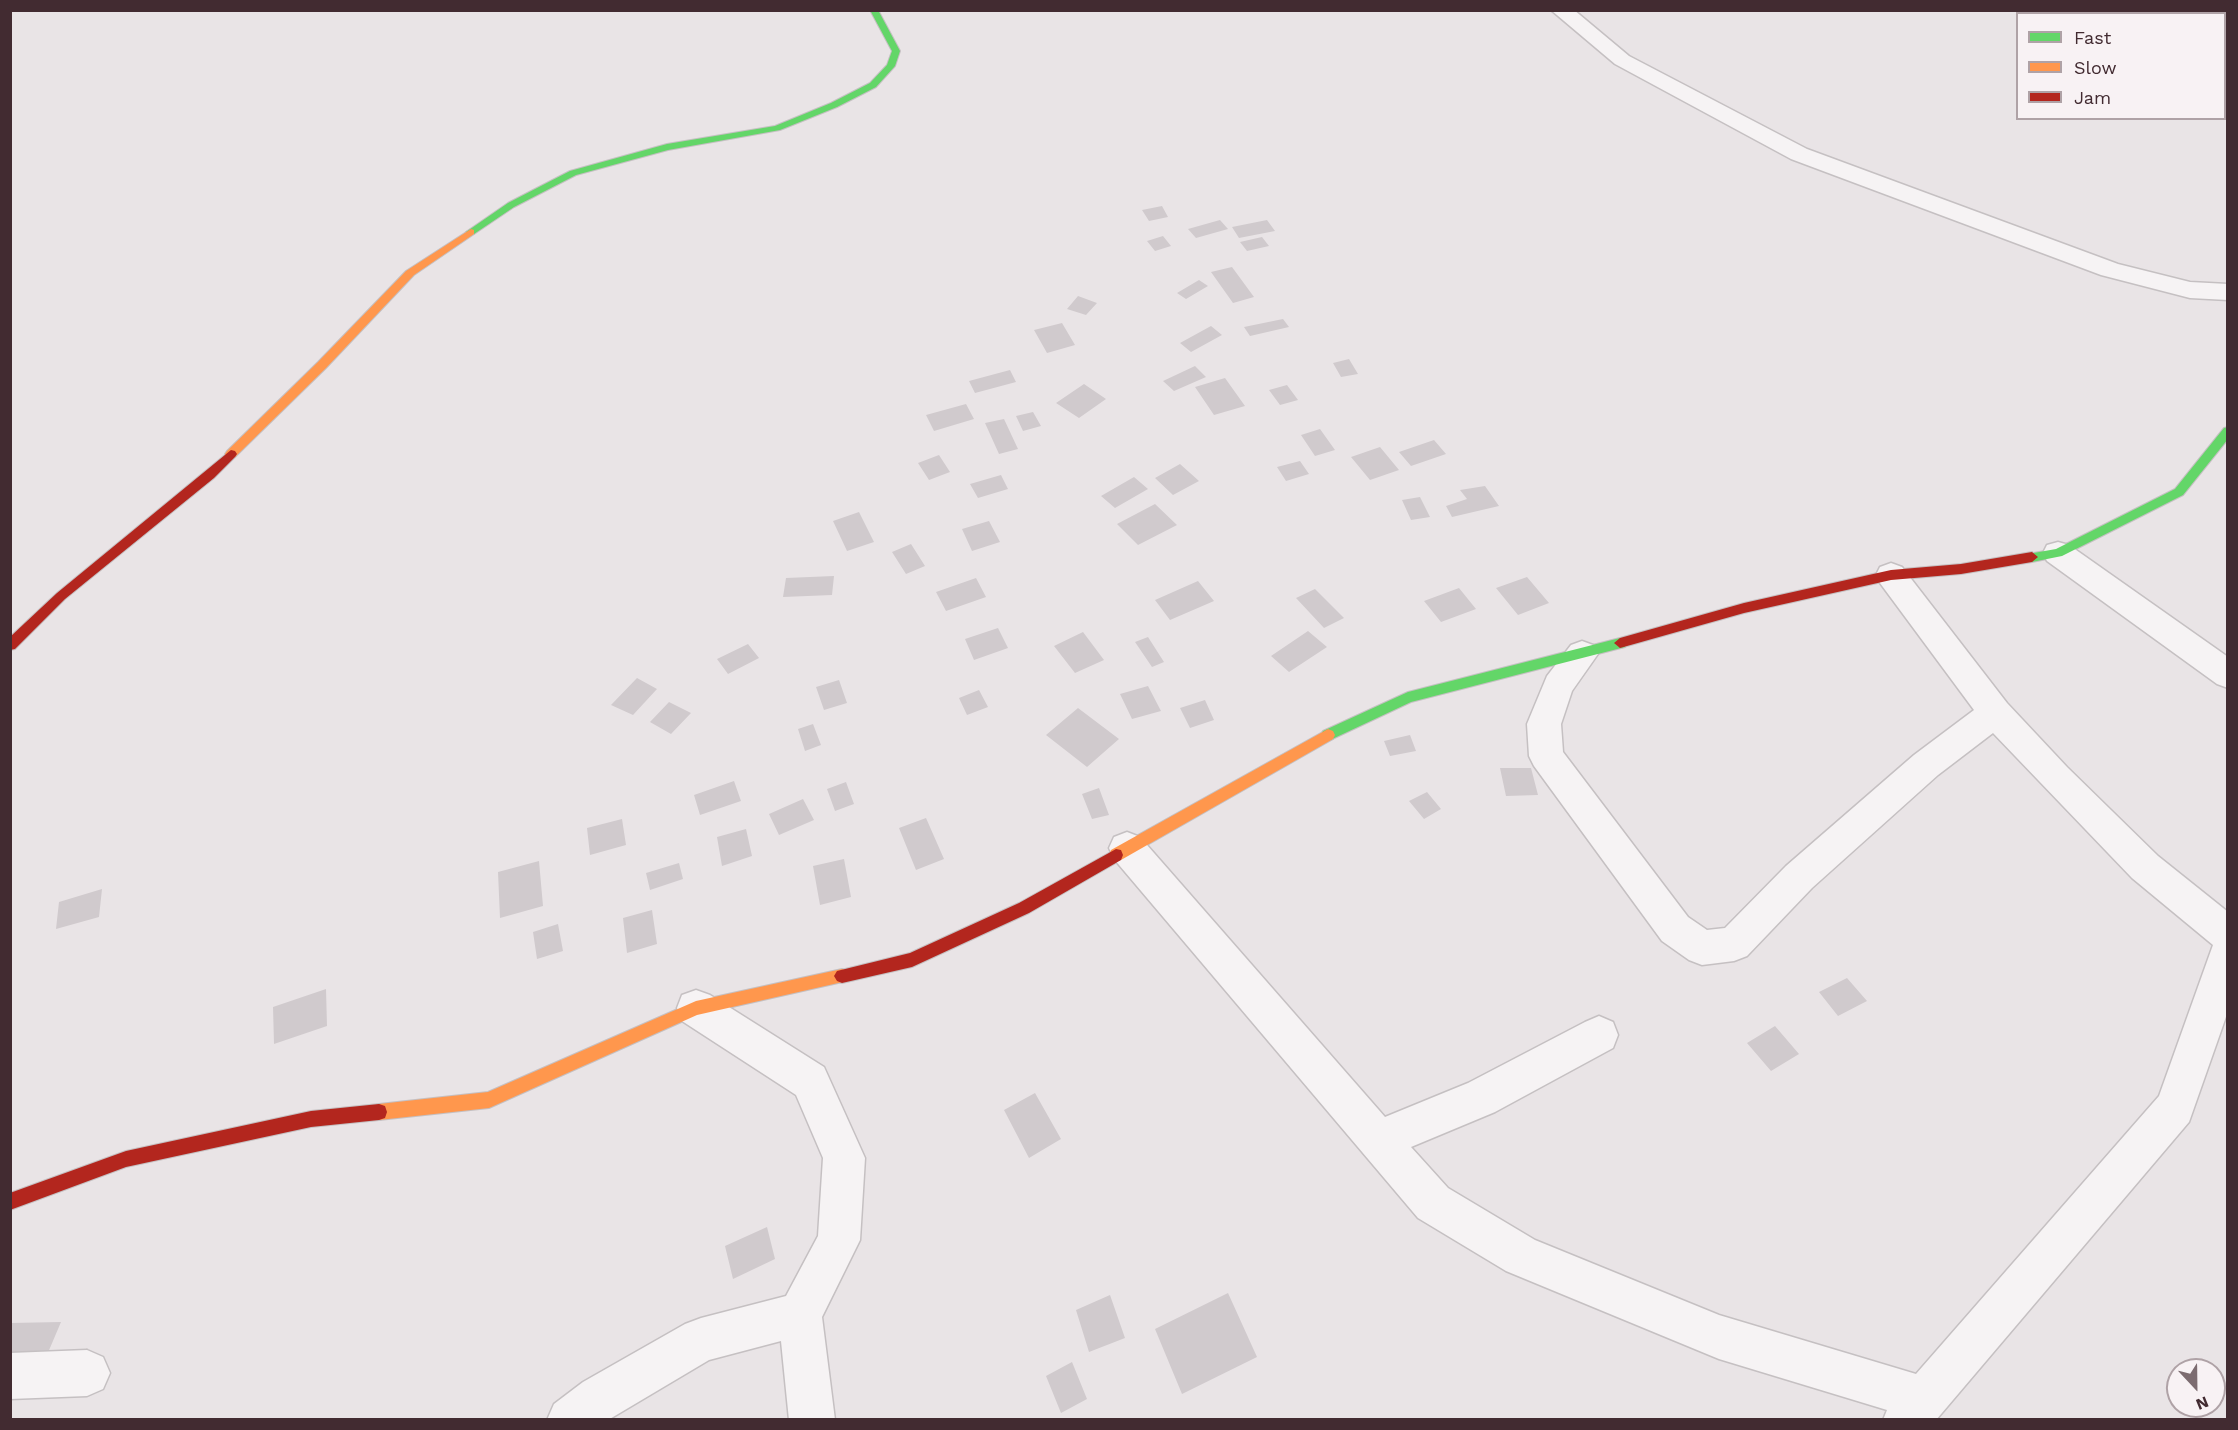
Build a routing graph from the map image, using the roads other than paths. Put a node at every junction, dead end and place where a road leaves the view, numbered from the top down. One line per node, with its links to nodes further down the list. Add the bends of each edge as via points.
1 (874, 10): 7 (street, via 896,51 891,66 873,85 777,128 667,147 573,173 511,205 410,273 210,475 61,596)
2 (1561, 10): 3 (street, via 1622,60 1799,154 2110,270 2190,290)
3 (2228, 292)
4 (2228, 431): 5 (street, via 2179,492)
5 (2058, 553): 6 (street, via 1961,569); 9 (street)
6 (1891, 575): 8 (street, via 1744,608); 10 (street)
7 (10, 645)
8 (1582, 654): 10 (street, via 1558,685 1544,724 1546,756 1674,929 1702,948 1734,944 1808,870 1926,765); 11 (street, via 1408,697 1313,742)
9 (2228, 675)
10 (1995, 713): 12 (street, via 2145,867)
11 (1127, 848): 14 (street, via 1024,909 912,960); 16 (street)
12 (2228, 935)
13 (2228, 953): 21 (street, via 2175,1108)
14 (696, 1008): 17 (street, via 489,1100 299,1122 126,1159); 18 (street, via 810,1081 844,1158 839,1240)
15 (1599, 1035): 16 (street, via 1481,1098)
16 (1378, 1140): 21 (street, via 1433,1203 1521,1256 1719,1337)
17 (10, 1202)
18 (800, 1314): 22 (street, via 701,1340 599,1398); 23 (street)
19 (87, 1373): 20 (street)
20 (10, 1376)
21 (1915, 1409)
22 (570, 1419)
23 (812, 1419)

